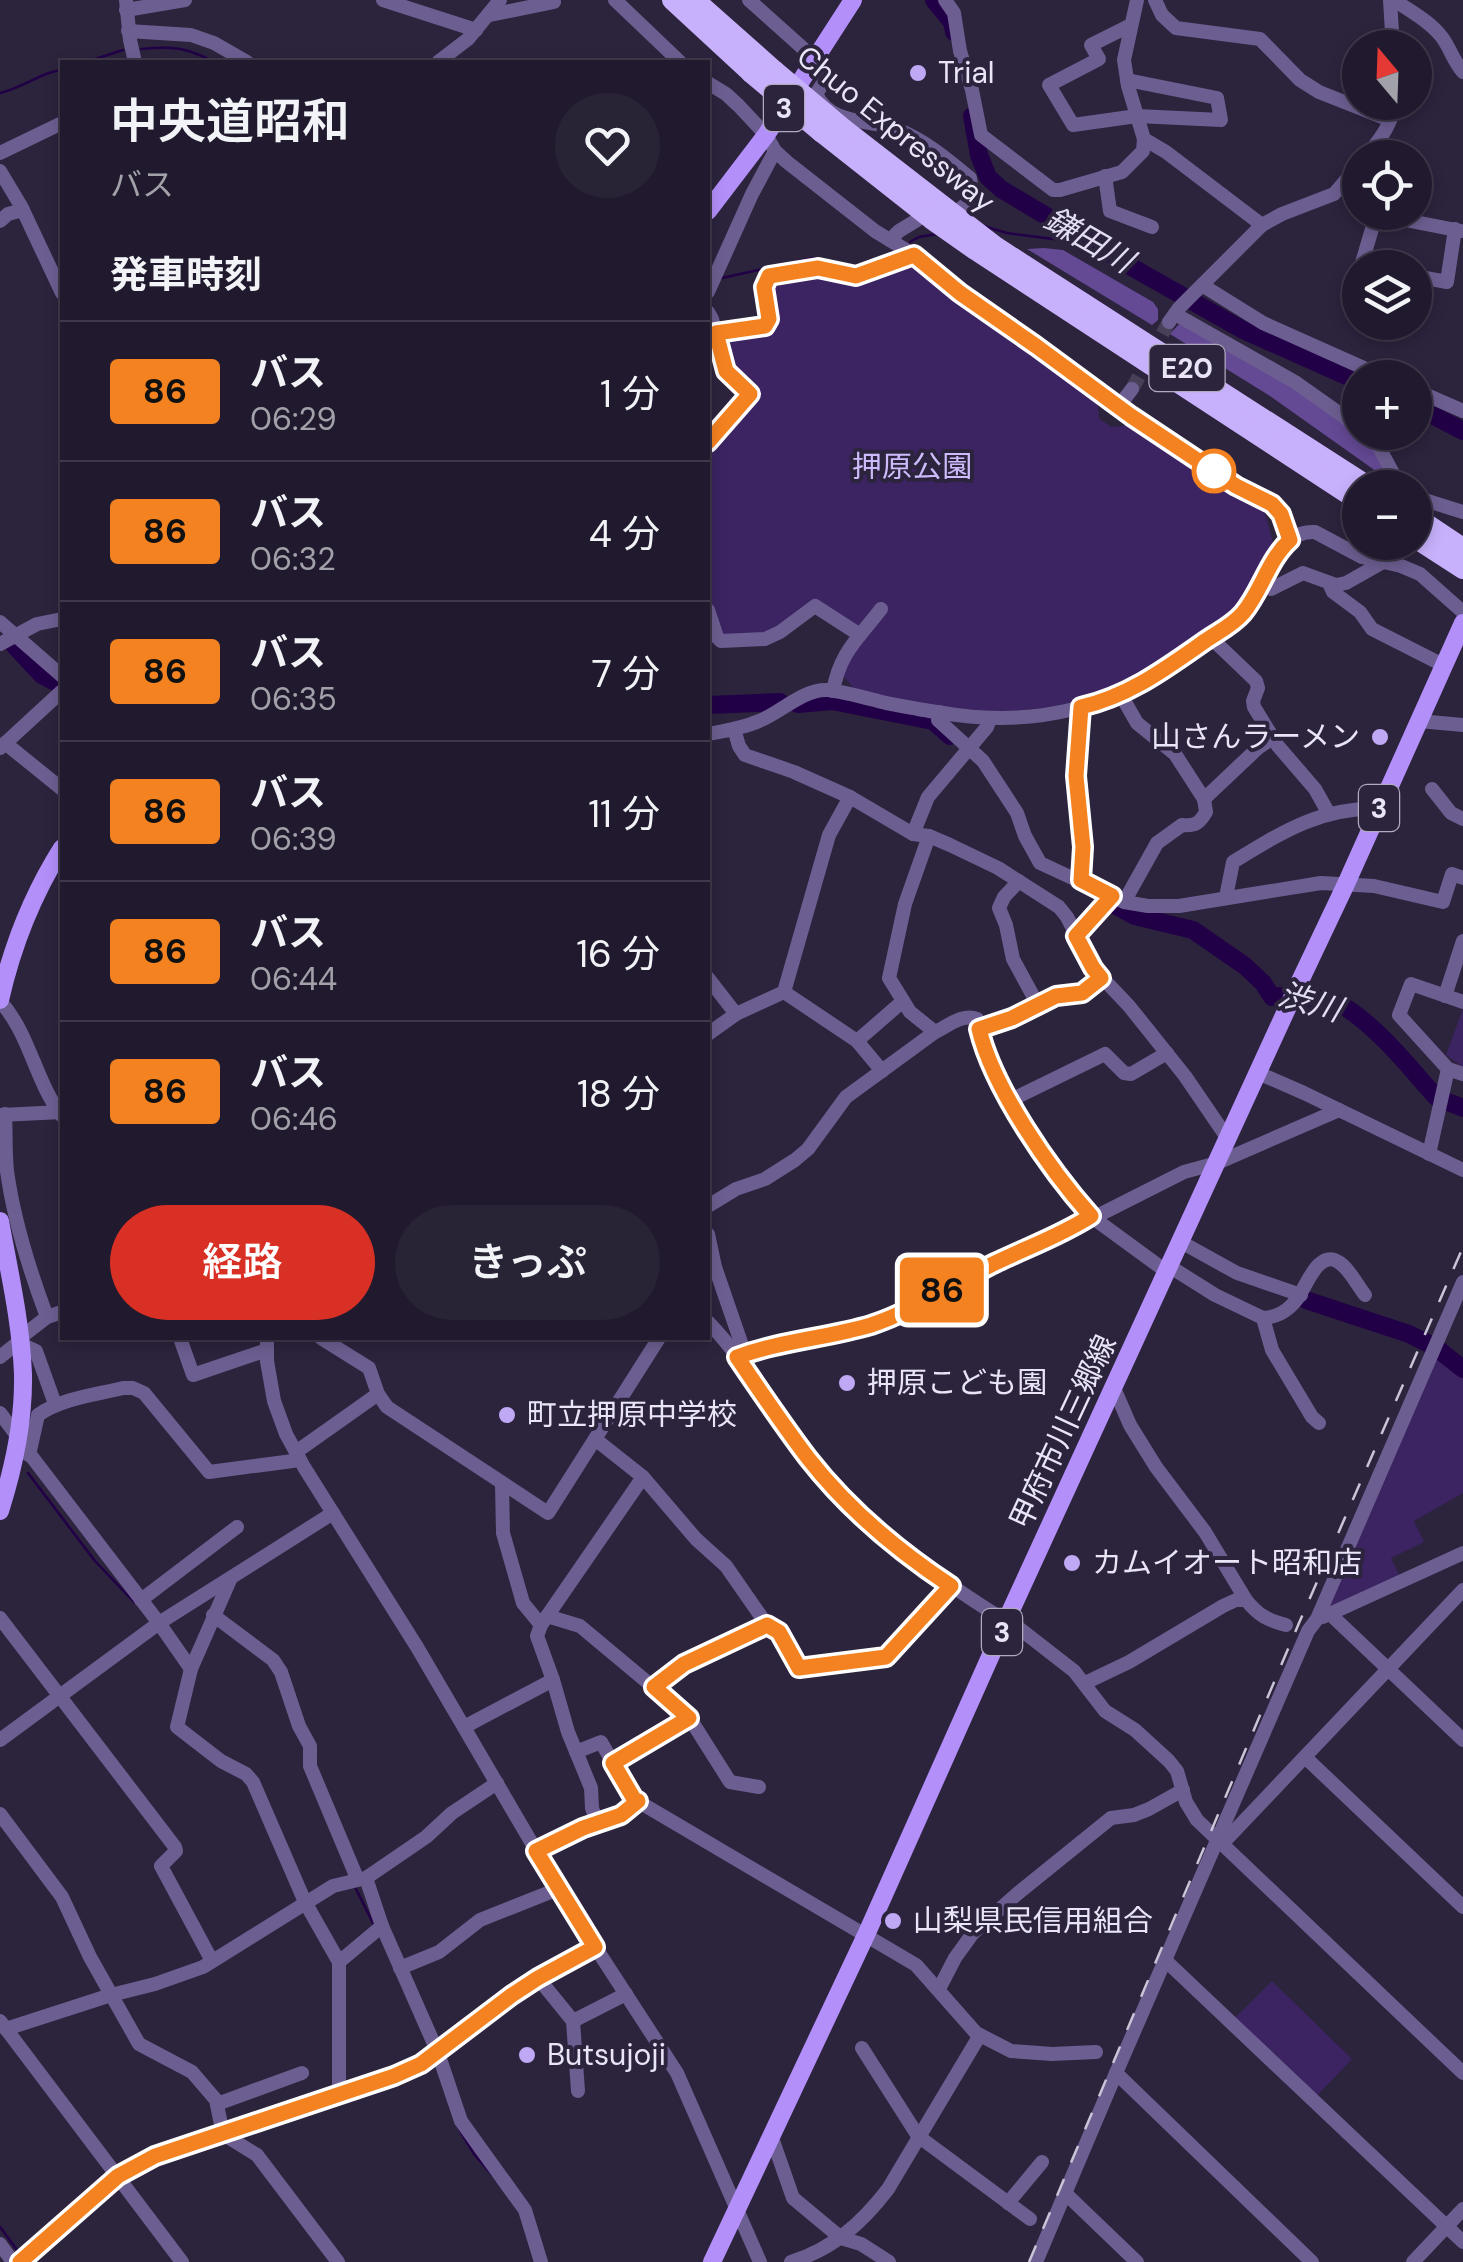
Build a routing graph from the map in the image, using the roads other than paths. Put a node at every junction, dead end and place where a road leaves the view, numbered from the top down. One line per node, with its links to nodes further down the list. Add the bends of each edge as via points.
1 (185, 0): 14 (street)
2 (383, 0): 17 (street)
3 (500, 0): 15 (street)
4 (615, 0): 23 (street)
5 (672, 0): 42 (highway, Chuo Expressway / E20, bridge)
6 (695, 0): 41 (highway, Chuo Expressway / E20, bridge, via 844,129)
7 (750, 0): 24 (street)
8 (853, 0): 24 (main road, 3)
9 (945, 0): 37 (street, via 954,13 981,135 1052,190)
10 (1138, 0): 16 (street)
11 (1155, 0): 28 (street, via 1176,28 1260,39 1300,80)
12 (1392, 0): 18 (street); 25 (street, via 1432,26)
13 (554, 2): 15 (street)
14 (126, 5): 19 (street)
15 (490, 14): 17 (street)
16 (1131, 25): 26 (street); 29 (street, via 1091,45 1098,59 1049,84 1072,124)
17 (476, 30): 22 (street)
18 (1393, 30)
19 (128, 31): 20 (street); 21 (street, via 191,35)
20 (135, 60)
21 (244, 60)
22 (440, 60)
23 (678, 60)
24 (816, 60): 34 (main road, 3); 41 (street, via 829,74 816,94 819,101 846,120 898,130 970,178 973,198)
25 (1463, 72)
26 (1127, 80): 29 (street); 29 (street, via 1217,98 1221,120)
27 (710, 84): 34 (street)
28 (1342, 101)
29 (1137, 116): 32 (street)
30 (1390, 120): 33 (street)
31 (60, 125): 35 (street)
32 (1144, 139): 37 (street, via 1132,164); 46 (street)
33 (1379, 140)
34 (771, 143): 39 (main road, 3); 48 (street); 51 (street)
35 (0, 152)
36 (0, 171): 40 (street)
37 (1105, 176): 45 (street, via 1110,211)
38 (1342, 185): 46 (street)
39 (710, 209)
40 (23, 210): 43 (street); 54 (street)
41 (957, 212): 49 (highway, Chuo Expressway / E20)
42 (924, 220): 48 (street); 49 (highway, Chuo Expressway / E20)
43 (0, 221)
44 (1432, 225): 47 (street)
45 (1152, 226)
46 (1262, 226): 53 (street)
47 (1459, 230): 52 (street, via 1447,282)
48 (890, 240): 50 (street)
49 (994, 253): 64 (highway, Chuo Expressway / E20); 65 (highway, Chuo Expressway / E20)
50 (914, 255): 56 (street, via 856,276 818,268 769,276 765,326); 60 (street)
51 (712, 266)
52 (1432, 279)
53 (1200, 287): 57 (street); 62 (street, via 1174,314)
54 (60, 289)
55 (710, 317): 56 (street)
56 (716, 333): 63 (street, via 726,371 750,394)
57 (1342, 362)
58 (1132, 389): 60 (street)
59 (1432, 397): 61 (street)
60 (1118, 406): 69 (street, via 1272,504)
61 (1463, 411)
62 (1342, 415)
63 (710, 440)
64 (1342, 470)
65 (1342, 490)
66 (1432, 503): 67 (street)
67 (1463, 512)
68 (1432, 527): 71 (highway)
69 (1290, 540): 70 (street, via 1308,531); 76 (street)
70 (1342, 546)
71 (1463, 548)
72 (1432, 549): 74 (highway)
73 (1380, 560): 75 (street, via 1346,583); 78 (street, via 1420,574)
74 (1463, 569)
75 (1329, 583): 76 (street, via 1303,573 1271,589); 87 (street, via 1372,629)
76 (1260, 585): 84 (street, via 1242,614)
77 (881, 609): 82 (street)
78 (1463, 612)
79 (60, 619): 83 (street)
80 (0, 622): 83 (street)
81 (1463, 623): 87 (main road, 甲府市川三郷線 / 3)
82 (860, 635): 85 (street, via 815,606 765,639); 89 (street, via 837,669)
83 (15, 637): 86 (street); 88 (street)
84 (1210, 637): 91 (street); 99 (street, via 1256,681 1254,707)
85 (713, 642)
86 (0, 644)
87 (1445, 666): 95 (main road, 甲府市川三郷線 / 3)
88 (60, 674)
89 (834, 691): 93 (street); 97 (street, via 817,691)
90 (60, 693): 100 (street)
91 (1121, 695): 92 (street); 105 (street, via 1137,724 1175,754)
92 (1081, 707): 94 (street); 113 (street)
93 (938, 712): 94 (street); 101 (street)
94 (990, 719): 101 (street)
95 (1420, 720): 96 (street); 106 (main road, 甲府市川三郷線 / 3)
96 (1463, 725)
97 (734, 729): 98 (street); 104 (street, via 745,755)
98 (710, 734)
99 (1273, 738): 105 (street); 107 (street)
100 (2, 744): 102 (street)
101 (967, 750): 109 (street, via 928,797); 113 (street, via 983,761 1017,813 1040,864)
102 (60, 787)
103 (1432, 789): 108 (street)
104 (850, 797): 109 (street); 122 (street, via 829,835)
105 (1204, 799): 117 (street, via 1200,823 1182,825 1157,843)
106 (1379, 808): 107 (street); 115 (main road, 甲府市川三郷線 / 3)
107 (1329, 814): 116 (street, via 1233,862)
108 (1463, 819)
109 (912, 834): 110 (street)
110 (929, 836): 114 (street); 125 (street, via 889,969)
111 (60, 852): 124 (main road, via 29,911)
112 (1463, 878): 115 (street, via 1452,874 1443,902)
113 (1081, 880): 117 (street)
114 (1018, 881): 118 (street, via 1059,906); 127 (street, via 999,908 1013,959)
115 (1346, 884): 116 (street); 136 (main road, 甲府市川三郷線 / 3)
116 (1226, 897): 117 (street, via 1167,907)
117 (1118, 899): 118 (street)
118 (1076, 936): 120 (street)
119 (1463, 941): 123 (street)
120 (1101, 978): 127 (street, via 1082,993); 133 (street)
121 (710, 981): 128 (street)
122 (784, 992): 128 (street); 132 (street)
123 (1445, 996): 126 (street); 135 (street, via 1410,984 1399,1015)
124 (0, 1001): 139 (street)
125 (903, 1001): 130 (street); 132 (street)
126 (1463, 1002)
127 (1038, 1005): 129 (street)
128 (736, 1014): 131 (street)
129 (979, 1029): 130 (street, via 972,1016); 137 (street)
130 (936, 1032): 134 (street)
131 (710, 1033)
132 (857, 1041): 134 (street)
133 (1167, 1053): 137 (street, via 1131,1074 1104,1054); 142 (street)
134 (882, 1072): 146 (street, via 846,1098 795,1160)
135 (1456, 1072): 143 (street)
136 (1258, 1073): 138 (street); 142 (main road, 甲府市川三郷線 / 3)
137 (1009, 1101): 147 (street)
138 (1339, 1110): 143 (street); 144 (street)
139 (60, 1112)
140 (60, 1113): 141 (street)
141 (3, 1114): 157 (street, via 16,1218)
142 (1228, 1138): 144 (main road, 甲府市川三郷線 / 3)
143 (1429, 1154): 145 (street)
144 (1218, 1163): 147 (street, via 1184,1172); 149 (main road, 甲府市川三郷線 / 3)
145 (1463, 1170)
146 (710, 1205)
147 (1092, 1217): 151 (street); 165 (street, via 871,1325)
148 (0, 1221): 163 (main road)
149 (1180, 1242): 151 (main road, 甲府市川三郷線 / 3); 154 (street, via 1237,1273)
150 (710, 1253): 152 (street)
151 (1168, 1269): 158 (street); 167 (main road, 甲府市川三郷線 / 3)
152 (713, 1281): 165 (street)
153 (1463, 1282): 189 (street)
154 (1301, 1295): 155 (street, via 1313,1270 1331,1260); 158 (street, via 1275,1317)
155 (1364, 1295)
156 (60, 1313): 157 (street)
157 (47, 1317): 163 (street)
158 (1263, 1318): 171 (street, via 1272,1350)
159 (710, 1324): 165 (street)
160 (181, 1340): 164 (street, via 192,1375)
161 (324, 1340): 168 (street, via 369,1368)
162 (659, 1340): 172 (street)
163 (20, 1341): 166 (street); 169 (street, via 36,1351); 173 (main road)
164 (267, 1344): 174 (street, via 274,1401)
165 (741, 1356): 183 (street, via 837,1492)
166 (0, 1357)
167 (1114, 1388): 186 (street, via 1156,1468); 191 (main road, 甲府市川三郷線 / 3)
168 (378, 1394): 174 (street); 176 (street, via 387,1407)
169 (55, 1404): 173 (street, via 38,1415); 174 (street, via 134,1388 209,1472)
170 (0, 1413): 173 (street)
171 (1318, 1423)
172 (596, 1439): 175 (street); 176 (street, via 548,1513)
173 (21, 1446): 177 (main road); 185 (street)
174 (298, 1456): 178 (street)
175 (644, 1476): 190 (street); 193 (street, via 726,1566)
176 (502, 1482): 190 (street, via 503,1533 523,1604)
177 (0, 1511)
178 (333, 1514): 182 (street); 202 (street)
179 (237, 1527): 185 (street)
180 (1456, 1556): 181 (street); 189 (street)
181 (1463, 1572)
182 (230, 1580): 187 (street); 192 (street)
183 (951, 1586): 191 (street); 193 (street, via 886,1657 799,1668 779,1632)
184 (1463, 1590): 196 (street)
185 (141, 1600): 192 (street)
186 (1246, 1600): 194 (street, via 1265,1619); 198 (street, via 1223,1606)
187 (213, 1615): 195 (street); 216 (street, via 281,1672 310,1746 310,1766)
188 (0, 1618): 200 (street)
189 (1319, 1618): 196 (street); 214 (street)
190 (544, 1620): 197 (street, via 538,1636); 199 (street, via 580,1626)
191 (1007, 1620): 198 (street); 221 (main road, 甲府市川三郷線 / 3)
192 (159, 1623): 195 (street); 200 (street)
193 (767, 1625): 199 (street, via 684,1664)
194 (1286, 1625)
195 (191, 1669): 218 (street, via 177,1726 253,1782)
196 (1389, 1670): 204 (street); 206 (street)
197 (554, 1680): 202 (street); 205 (street)
198 (1085, 1683): 210 (street, via 1106,1711 1170,1762)
199 (654, 1687): 201 (street)
200 (59, 1696): 203 (street); 224 (street, via 176,1847 161,1866)
201 (689, 1718): 207 (street); 209 (street, via 730,1782)
202 (464, 1727): 208 (street)
203 (0, 1740)
204 (1463, 1740)
205 (576, 1752): 207 (street, via 601,1742); 213 (street)
206 (1306, 1758): 214 (street); 219 (street)
207 (613, 1763): 211 (street)
208 (497, 1784): 215 (street); 216 (street)
209 (759, 1787)
210 (1183, 1790): 214 (street, via 1197,1820); 228 (street, via 1150,1809 1112,1818 1017,1894 973,1933)
211 (638, 1801): 213 (street); 221 (street)
212 (0, 1814): 230 (street, via 62,1897)
213 (597, 1823): 215 (street)
214 (1221, 1842): 223 (street); 239 (street)
215 (536, 1851): 217 (street)
216 (362, 1878): 218 (street); 220 (street)
217 (558, 1889): 222 (street); 226 (street, via 480,1920 440,1952)
218 (305, 1902): 224 (street); 225 (street)
219 (1463, 1907)
220 (382, 1926): 225 (street); 226 (street)
221 (866, 1935): 228 (street, via 916,1965); 245 (main road, 甲府市川三郷線 / 3)
222 (595, 1947): 227 (street); 229 (street)
223 (1166, 1960): 238 (street); 253 (street)
224 (212, 1961): 230 (street)
225 (339, 1962): 241 (street)
226 (400, 1968): 236 (street)
227 (538, 1978): 231 (street); 236 (street)
228 (939, 1989): 233 (street)
229 (626, 1994): 231 (street); 250 (street, via 677,2073)
230 (111, 1995): 232 (street); 242 (street, via 138,2044 192,2072)
231 (573, 2021): 240 (street)
232 (3, 2025): 247 (street)
233 (980, 2035): 235 (street, via 1011,2051); 244 (street)
234 (862, 2048): 244 (street)
235 (1096, 2052)
236 (438, 2053): 241 (street); 260 (street, via 461,2121 525,2210)
237 (302, 2073): 242 (street)
238 (1116, 2073): 248 (street); 267 (street)
239 (1463, 2074)
240 (578, 2091)
241 (339, 2095): 243 (street)
242 (217, 2104): 243 (street)
243 (223, 2134): 247 (street); 259 (street, via 258,2155)
244 (918, 2136): 249 (street); 254 (street, via 888,2190)
245 (772, 2138): 250 (main road, 甲府市川三郷線 / 3); 254 (street, via 793,2198)
246 (1042, 2162): 249 (street)
247 (118, 2176): 257 (street); 258 (street)
248 (1065, 2193): 265 (street); 266 (street)
249 (1008, 2203): 252 (street)
250 (737, 2210): 261 (main road, 甲府市川三郷線 / 3); 262 (street)
251 (1463, 2210): 253 (street)
252 (1030, 2219)
253 (1447, 2226): 255 (street); 268 (street)
254 (841, 2238): 263 (street); 264 (street)
255 (1463, 2242)
256 (0, 2244): 257 (street)
257 (25, 2260)
258 (182, 2262)
259 (338, 2262)
260 (542, 2262)
261 (712, 2262)
262 (760, 2262)
263 (792, 2262)
264 (889, 2262)
265 (1036, 2262)
266 (1137, 2262)
267 (1312, 2262)
268 (1413, 2262)

